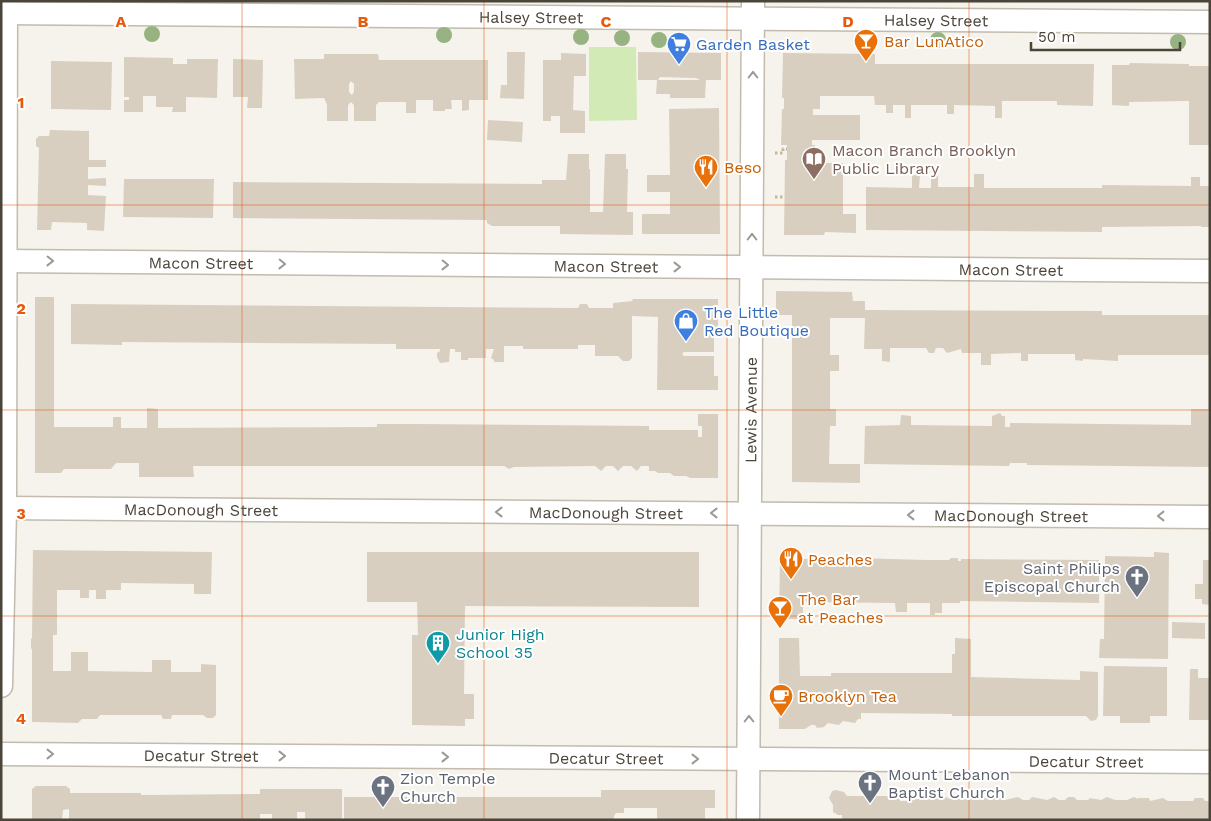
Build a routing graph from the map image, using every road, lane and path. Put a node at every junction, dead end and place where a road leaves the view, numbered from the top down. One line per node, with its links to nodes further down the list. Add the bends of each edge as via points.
1 (5, 9): 2 (street, Halsey Street); 8 (street)
2 (753, 10): 3 (street, Halsey Street); 9 (street, Lewis Avenue, one-way to 2)
3 (1210, 22)
4 (787, 149): 5 (path, via 783,149 783,153)
5 (775, 153)
6 (785, 197): 7 (path)
7 (775, 198)
8 (4, 261): 9 (street, Macon Street, one-way to 9); 11 (street)
9 (752, 268): 10 (street, Macon Street); 12 (street, Lewis Avenue)
10 (1210, 271)
11 (3, 508): 12 (street, MacDonough Street, one-way to 11); 14 (street)
12 (750, 513): 13 (street, MacDonough Street, one-way to 12); 16 (street, Lewis Avenue, one-way to 12)
13 (1210, 517)
14 (1, 686)
15 (1, 754): 16 (street, Decatur Street, one-way to 16)
16 (748, 759): 17 (street, Decatur Street); 18 (street, Lewis Avenue)
17 (1210, 762)
18 (748, 820)

